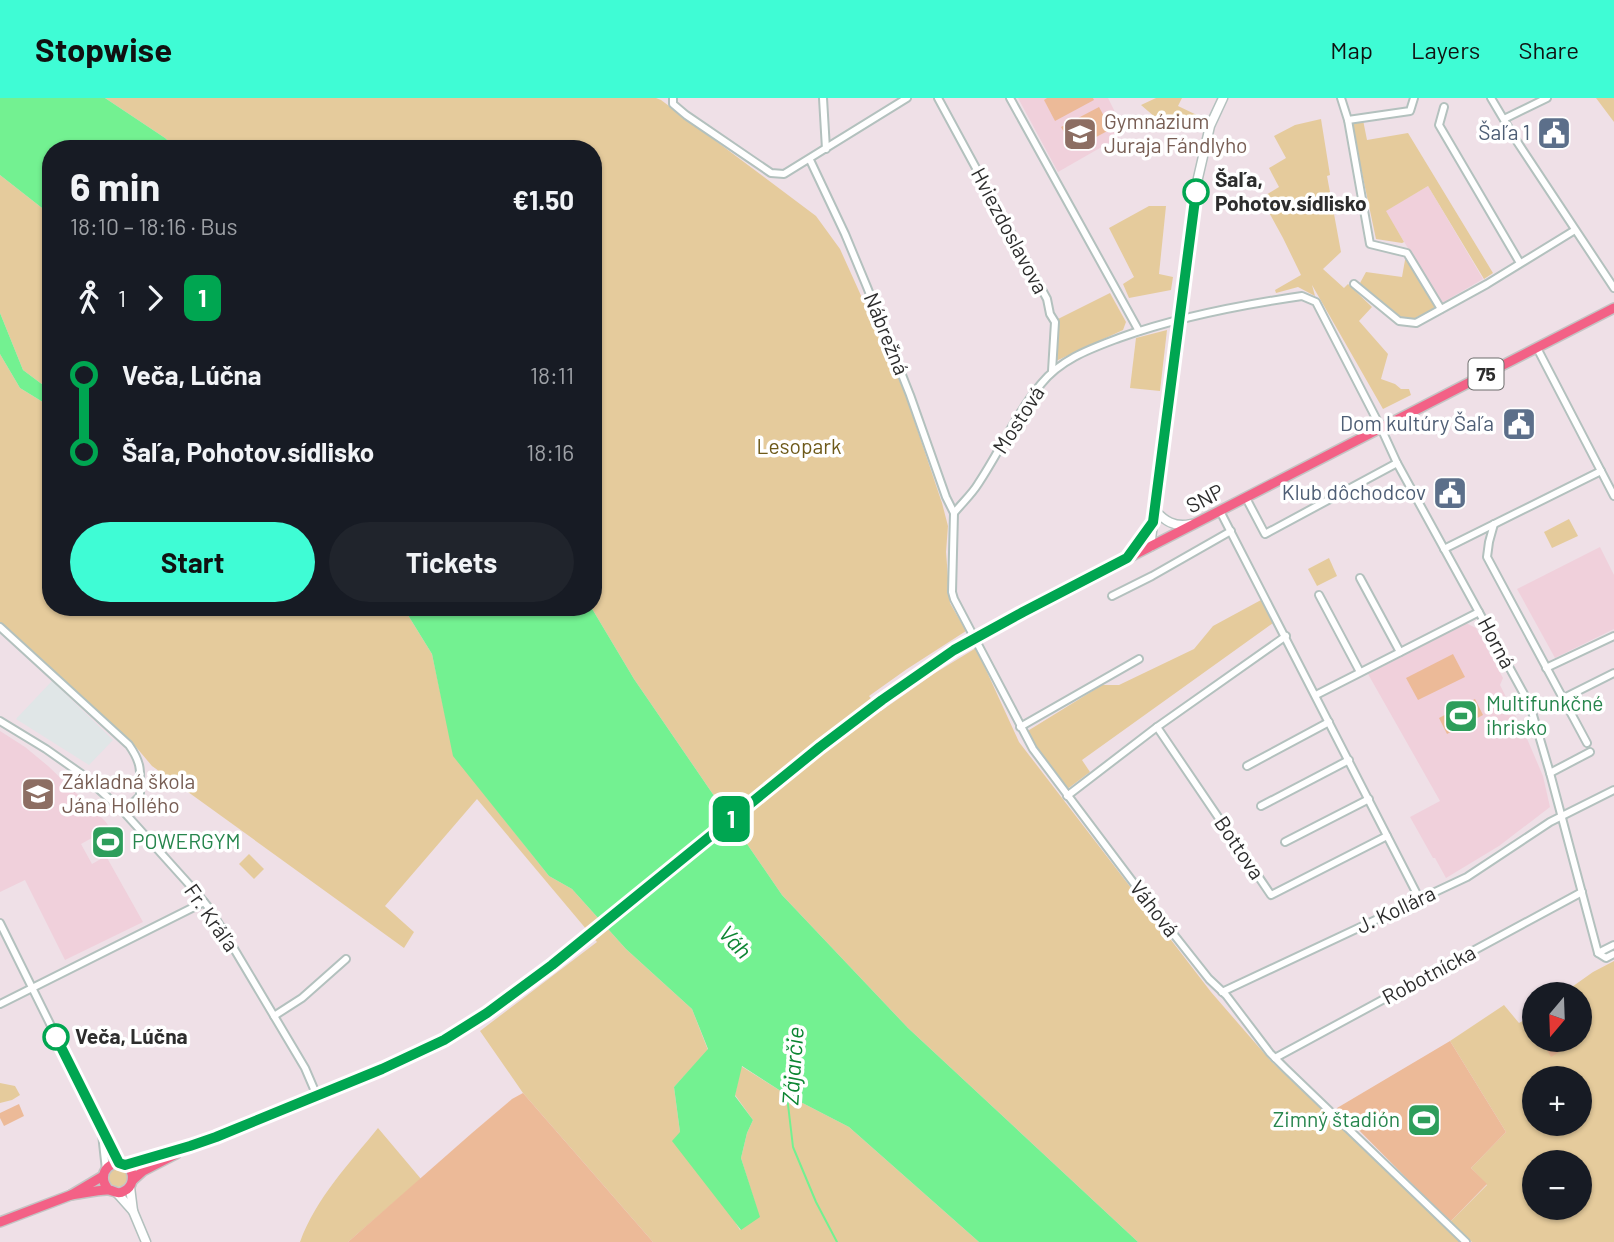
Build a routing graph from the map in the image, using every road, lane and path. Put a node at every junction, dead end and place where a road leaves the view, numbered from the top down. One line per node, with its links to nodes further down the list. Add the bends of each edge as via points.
1 (823, 98): 14 (street)
2 (907, 98): 14 (street)
3 (938, 98): 25 (street, Hviezdoslavova, via 1047,299 1055,322)
4 (1010, 98): 23 (street)
5 (1223, 98): 22 (main road, via 1201,158)
6 (1341, 98): 13 (street)
7 (1414, 98): 13 (street, via 1410,111)
8 (1491, 98): 12 (street)
9 (1547, 98): 12 (street)
10 (673, 101): 15 (street, via 686,115 771,173 784,174)
11 (1444, 107): 17 (street, via 1439,125)
12 (1504, 119): 16 (street)
13 (1348, 120): 20 (street, via 1370,244 1407,253)
14 (826, 149): 15 (street)
15 (810, 160): 35 (street, Nábrežná, via 867,287)
16 (1575, 230): 17 (street); 19 (street)
17 (1520, 263): 20 (street)
18 (1354, 284): 20 (street, via 1399,321 1416,323)
19 (1614, 288)
20 (1441, 309)
21 (1614, 309): 24 (main road, SNP / 75)
22 (1180, 319): 23 (street, Mostová); 26 (street, Mostová, via 1301,296 1316,302); 33 (main road)
23 (1139, 331): 25 (street, Mostová, via 1084,351)
24 (1537, 348): 27 (main road, SNP / 75); 30 (street)
25 (1052, 371): 35 (street, Mostová, via 1028,401 977,487)
26 (1375, 416): 27 (street, Horná); 28 (street)
27 (1381, 428): 28 (main road, SNP / 75); 29 (street, Horná)
28 (1369, 434): 32 (main road, SNP / 75)
29 (1397, 463): 32 (street, SNP, via 1265,534); 41 (street, Horná)
30 (1601, 471): 31 (street); 38 (street)
31 (1614, 496)
32 (1246, 498): 34 (main road, SNP / 75)
33 (1154, 509): 36 (main road); 37 (main road, via 1167,522)
34 (1220, 511): 37 (main road, SNP / 75); 39 (street)
35 (954, 513): 59 (street, Váhová, via 954,600)
36 (1153, 522): 40 (main road); 42 (main road)
37 (1197, 523): 40 (main road, SNP / 75)
38 (1494, 524): 41 (street); 52 (street, via 1487,557)
39 (1231, 531): 45 (street); 48 (street)
40 (1150, 547): 42 (main road, SNP / 75)
41 (1444, 549): 46 (street, Horná)
42 (1127, 558): 87 (main road, SNP / 75, bridge, via 954,650 915,676 820,747 520,991 464,1028)
43 (1360, 578): 50 (street)
44 (1319, 595): 53 (street)
45 (1112, 596)
46 (1479, 612): 50 (street); 65 (street, Horná, via 1530,705)
47 (0, 627): 70 (street, via 138,758 140,796)
48 (1286, 636): 55 (street); 60 (street)
49 (1614, 636): 52 (street)
50 (1400, 652): 53 (street)
51 (1139, 659): 59 (street)
52 (1546, 668): 56 (street)
53 (1360, 672): 55 (street)
54 (1614, 673): 56 (street)
55 (1316, 695): 58 (street)
56 (1563, 698): 61 (street)
57 (0, 721): 70 (street, Fr. Kráľa, via 83,775)
58 (1329, 722): 63 (street); 64 (street)
59 (1020, 727): 67 (street, Váhová)
60 (1157, 727): 67 (street); 72 (street, Bottova, via 1271,895)
61 (1587, 743)
62 (1590, 752): 65 (street)
63 (1349, 760): 68 (street); 69 (street)
64 (1247, 766)
65 (1550, 773): 71 (street, Horná)
66 (1614, 790): 71 (street, J. Kollára)
67 (1067, 796): 83 (street, Váhová)
68 (1369, 799): 72 (street); 73 (street)
69 (1261, 806)
70 (124, 812): 76 (street, Fr. Kráľa)
71 (1561, 815): 74 (street, Horná); 75 (street, J. Kollára, via 1467,877)
72 (1387, 836): 75 (street)
73 (1284, 842)
74 (1582, 892): 79 (street, Horná); 86 (street, Robotnícka)
75 (1419, 898): 83 (street, J. Kollára)
76 (204, 902): 82 (street); 85 (street, Fr. Kráľa)
77 (0, 923): 82 (street)
78 (1614, 945): 79 (street)
79 (1598, 953): 80 (street, via 1606,958)
80 (1614, 954)
81 (346, 959): 85 (street)
82 (31, 988): 84 (street); 88 (street)
83 (1222, 992): 86 (street, Váhová)
84 (0, 1004)
85 (274, 1016): 87 (street, Fr. Kráľa)
86 (1275, 1058): 98 (street, Váhová)
87 (317, 1096): 89 (main road, 75)
88 (102, 1128): 90 (street); 91 (street)
89 (190, 1146): 90 (main road, 75); 92 (main road, 75)
90 (122, 1164): 91 (main road, 75, via 110,1165); 92 (main road, via 131,1171)
91 (104, 1173): 93 (main road, via 104,1182); 94 (main road, 75)
92 (131, 1183): 93 (main road, 75, via 125,1191); 95 (main road)
93 (113, 1191): 94 (main road, 75); 95 (main road)
94 (71, 1195): 96 (main road, 75)
95 (133, 1211): 97 (main road)
96 (0, 1222)
97 (146, 1242)
98 (1466, 1242)

